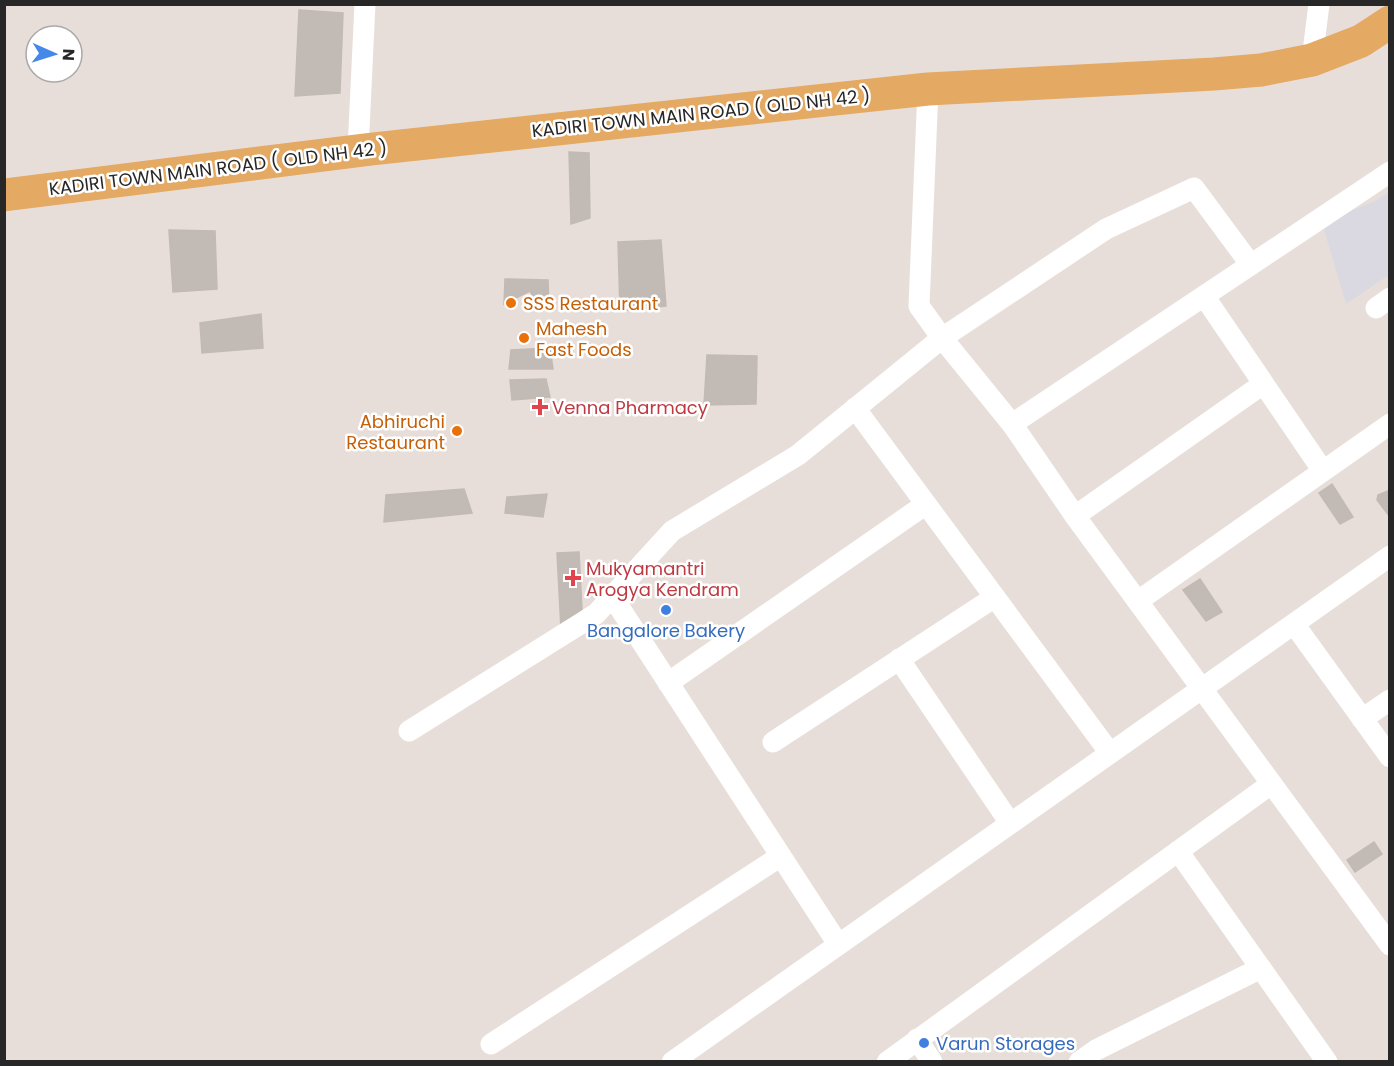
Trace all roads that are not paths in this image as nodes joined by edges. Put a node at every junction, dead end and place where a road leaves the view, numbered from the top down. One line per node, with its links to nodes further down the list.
1 (365, 4): 6 (street)
2 (1319, 4): 4 (street)
3 (1389, 22): 4 (main road, KADIRI TOWN MAIN ROAD ( OLD NH 42 ))
4 (1312, 60): 5 (main road, KADIRI TOWN MAIN ROAD ( OLD NH 42 ))
5 (928, 88): 6 (main road, KADIRI TOWN MAIN ROAD ( OLD NH 42 )); 11 (street)
6 (358, 150): 8 (main road, KADIRI TOWN MAIN ROAD ( OLD NH 42 ))
7 (1389, 172): 9 (street)
8 (4, 195)
9 (1251, 265): 10 (street); 11 (street)
10 (1204, 296): 12 (street); 14 (street)
11 (942, 338): 13 (street); 14 (street)
12 (1263, 384): 16 (street); 18 (street)
13 (855, 408): 17 (street); 20 (street)
14 (1011, 424): 18 (street)
15 (1389, 424): 16 (street)
16 (1323, 471): 22 (street)
17 (926, 504): 21 (street); 25 (street)
18 (1075, 516): 22 (street)
19 (1389, 556): 23 (street)
20 (612, 596): 25 (street); 29 (street)
21 (995, 597): 24 (street); 31 (street)
22 (1138, 602): 26 (street)
23 (1294, 624): 26 (street); 28 (street)
24 (899, 659): 30 (street); 34 (street)
25 (668, 682): 36 (street)
26 (1201, 689): 31 (street); 33 (street)
27 (1389, 700): 28 (street)
28 (1362, 719): 32 (street)
29 (409, 731)
30 (774, 742)
31 (1110, 753): 34 (street)
32 (1389, 757)
33 (1271, 784): 35 (street); 38 (street)
34 (1010, 823): 37 (street)
35 (1178, 851): 39 (street); 40 (street)
36 (781, 856): 37 (street); 41 (street)
37 (838, 944): 42 (street)
38 (1389, 945)
39 (1261, 968): 45 (street); 46 (street)
40 (917, 1040): 43 (street); 44 (street)
41 (491, 1044)
42 (672, 1062)
43 (887, 1062)
44 (932, 1062)
45 (1079, 1062)
46 (1327, 1062)

